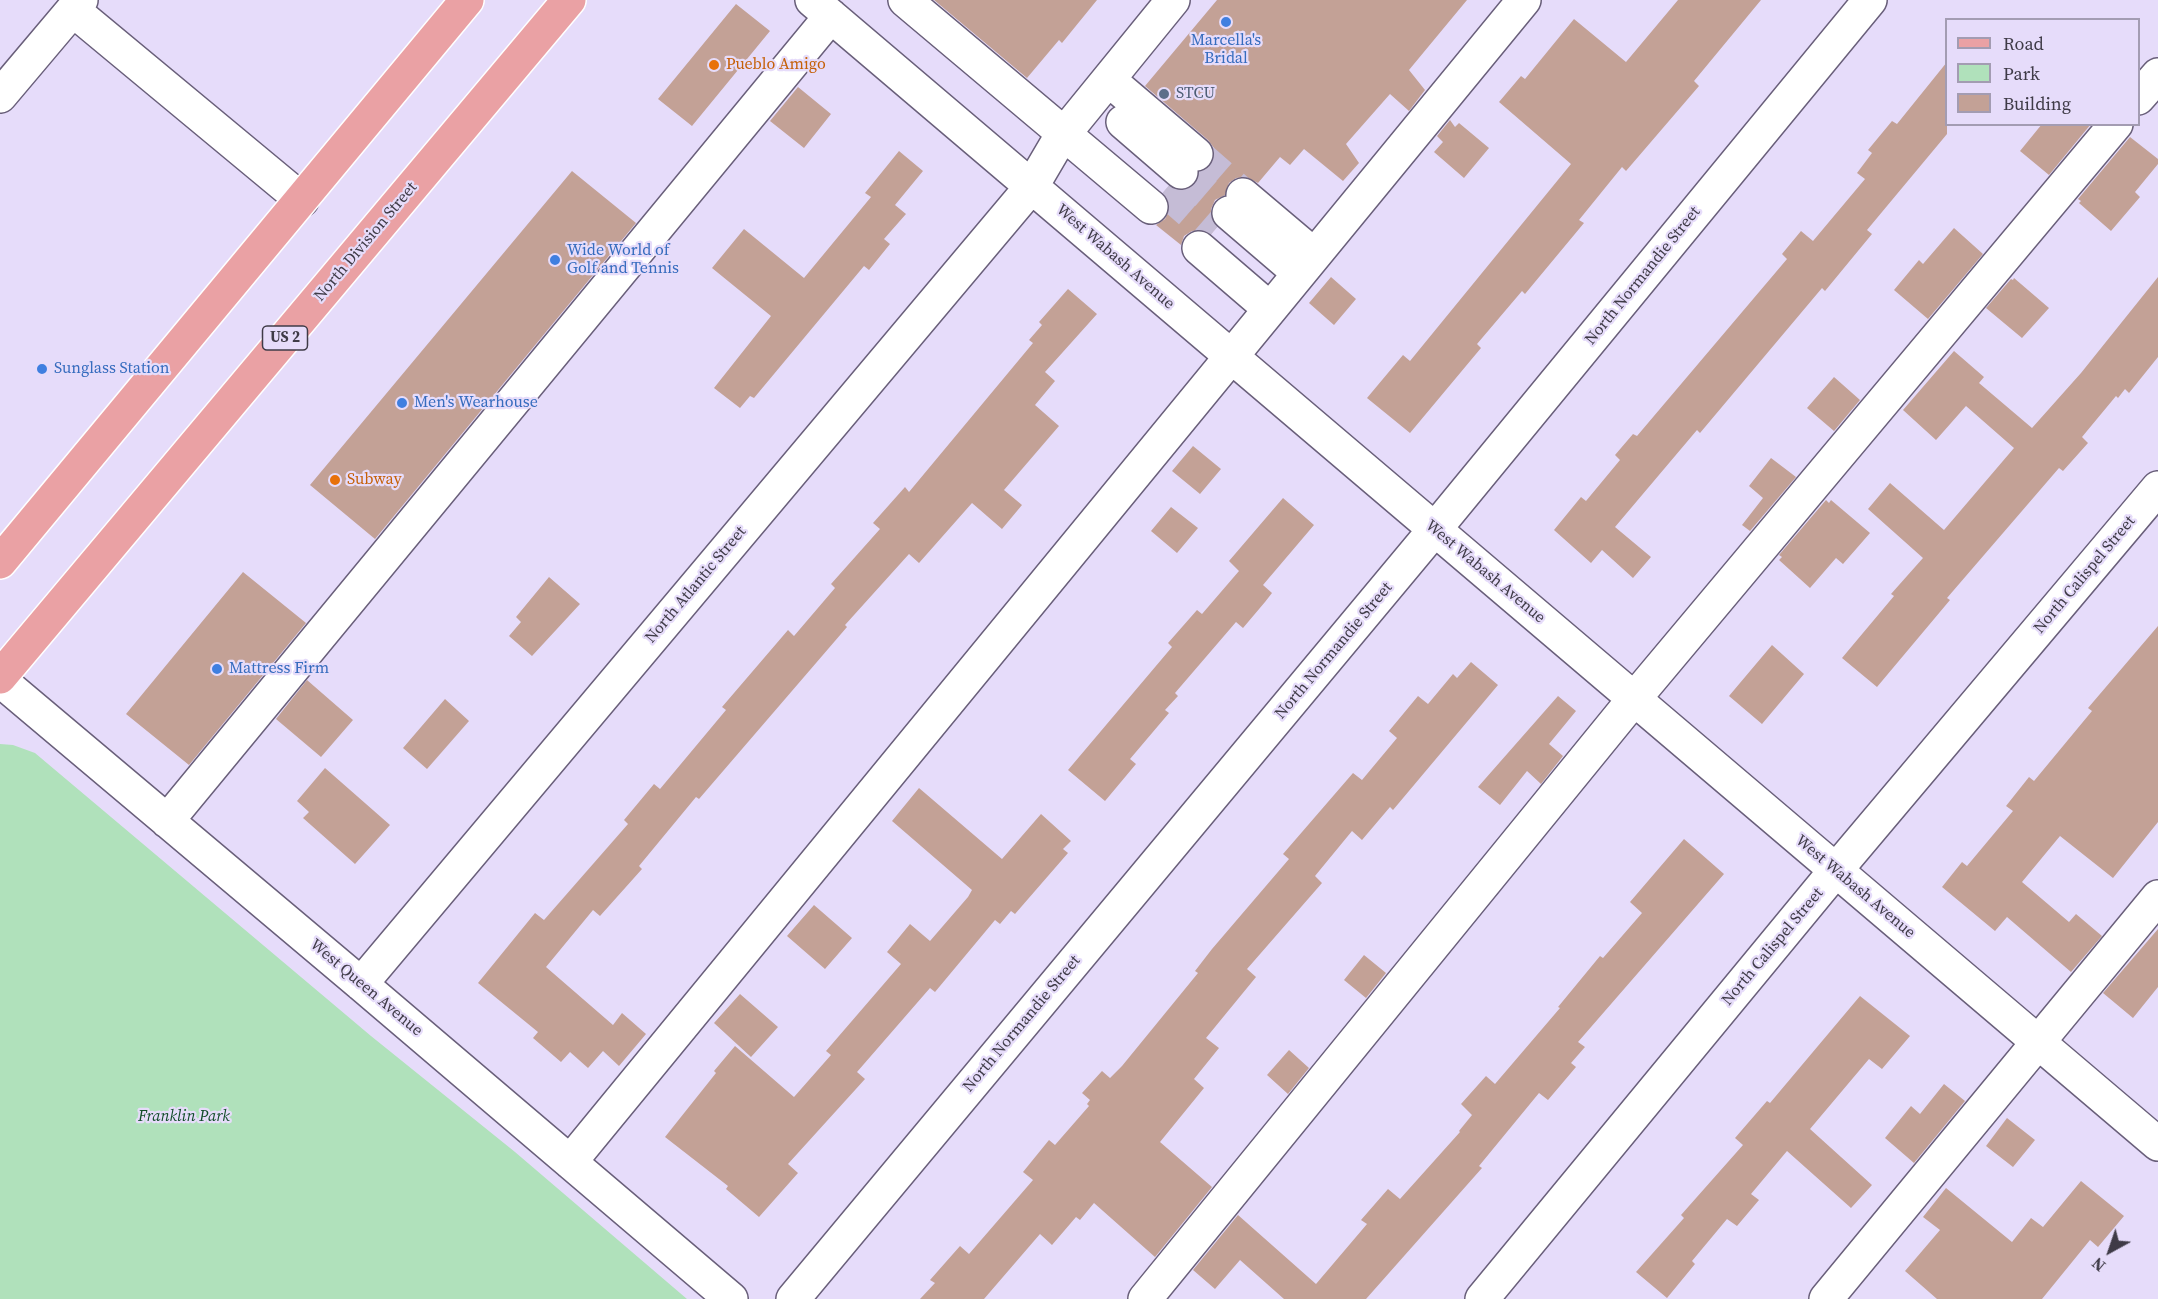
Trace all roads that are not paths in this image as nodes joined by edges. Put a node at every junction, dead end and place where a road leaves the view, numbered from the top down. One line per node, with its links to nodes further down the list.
1 (467, 0): 15 (main road)
2 (569, 0): 21 (main road, North Division Street / US 2)
3 (905, 0): 12 (street)
4 (1173, 0): 12 (street, North Atlantic Street)
5 (1524, 0): 16 (street)
6 (1870, 0): 19 (street, North Normandie Street)
7 (77, 5): 10 (street); 15 (street)
8 (822, 8): 14 (street, West Wabash Avenue); 23 (street)
9 (2158, 75): 11 (street)
10 (0, 96)
11 (2140, 97)
12 (1087, 107): 12 (street); 14 (street, North Atlantic Street)
13 (2114, 126): 22 (street)
14 (1032, 186): 17 (street, West Wabash Avenue); 26 (street, North Atlantic Street)
15 (302, 200): 20 (main road)
16 (1292, 282): 16 (street); 17 (street)
17 (1231, 356): 19 (street, West Wabash Avenue); 29 (street)
18 (2158, 488): 24 (street, North Calispel Street)
19 (1435, 529): 22 (street, West Wabash Avenue); 31 (street, North Normandie Street)
20 (0, 562)
21 (0, 678): 23 (street, West Queen Avenue)
22 (1634, 699): 24 (street, West Wabash Avenue); 32 (street)
23 (167, 821): 26 (street, West Queen Avenue)
24 (1836, 870): 27 (street, West Wabash Avenue); 33 (street, North Calispel Street)
25 (2158, 897): 27 (street)
26 (361, 984): 29 (street, West Queen Avenue)
27 (2038, 1042): 28 (street, West Wabash Avenue); 34 (street)
28 (2158, 1144)
29 (570, 1162): 30 (street, West Queen Avenue)
30 (731, 1299)
31 (793, 1299)
32 (1145, 1299)
33 (1482, 1299)
34 (1826, 1299)

